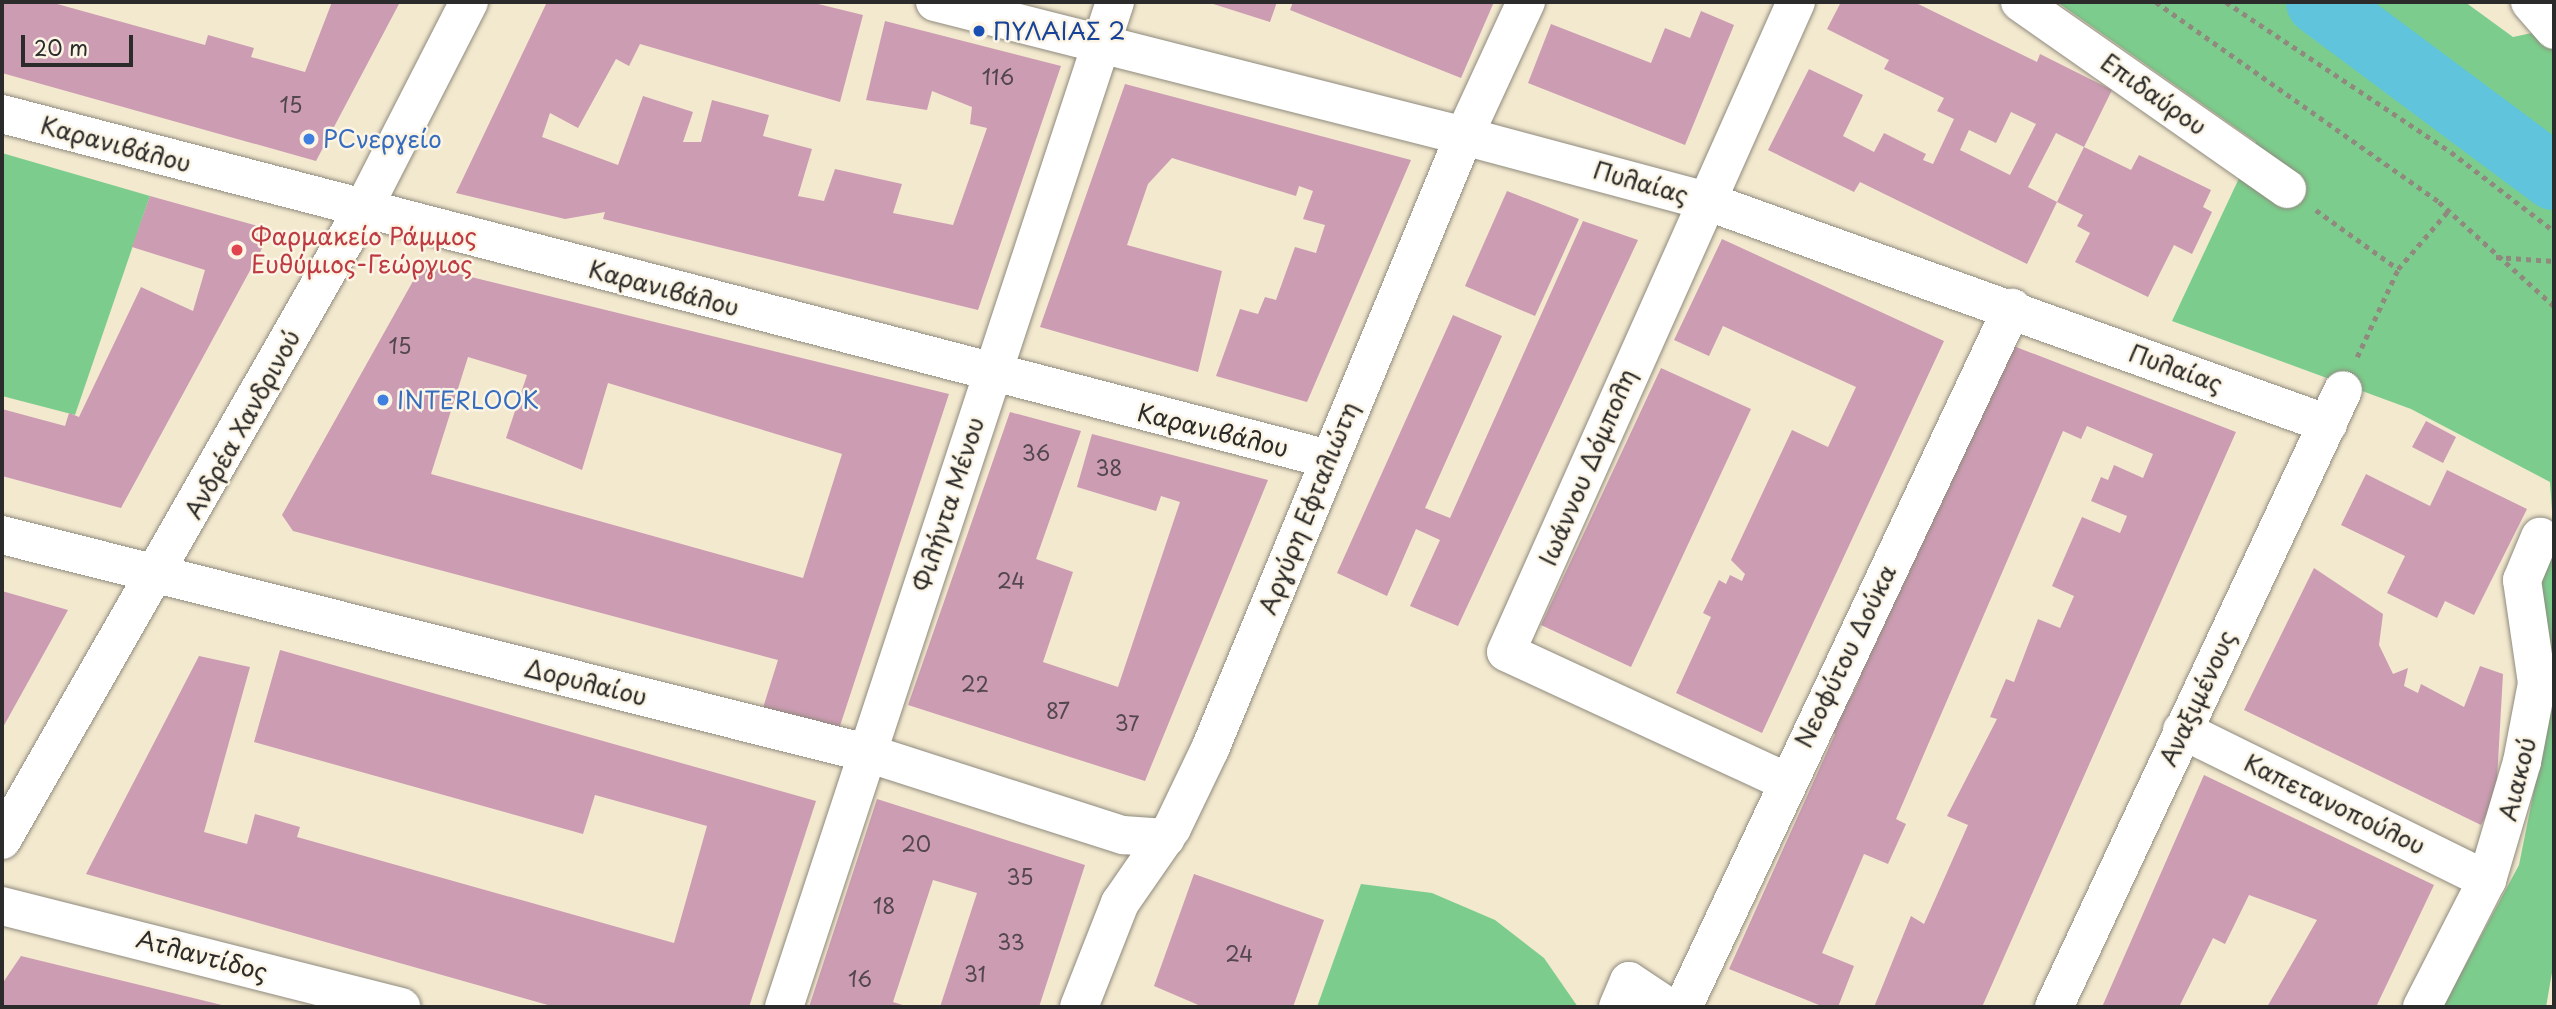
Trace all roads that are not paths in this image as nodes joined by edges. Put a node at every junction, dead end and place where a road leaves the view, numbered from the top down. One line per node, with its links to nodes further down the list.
1 (469, 2): 14 (street, Ανδρέα Χανδρινού)
2 (935, 2): 9 (street, Πυλαίας)
3 (1115, 2): 9 (street, Φιλήντα Μένου)
4 (1526, 2): 11 (street, Αργύρη Εφταλιώτη)
5 (1796, 2): 13 (street, Ιωάννου Δόμπολη)
6 (2020, 2): 12 (street, Επιδαύρου)
7 (2530, 2): 8 (street)
8 (2554, 30)
9 (1099, 47): 11 (street, Πυλαίας); 16 (street, Φιλήντα Μένου)
10 (2, 114): 14 (street, Καρανιβάλου)
11 (1464, 136): 13 (street, Πυλαίας); 18 (street, Αργύρη Εφταλιώτη)
12 (2287, 189)
13 (1703, 200): 15 (street, Πυλαίας); 24 (street, Ιωάννου Δόμπολη)
14 (363, 209): 16 (street, Καρανιβάλου); 21 (street, Ανδρέα Χανδρινού)
15 (2012, 308): 17 (street, Πυλαίας); 24 (street, Νεοφύτου Δούκα)
16 (990, 374): 18 (street, Καρανιβάλου); 23 (street, Φιλήντα Μένου)
17 (2335, 407): 22 (street, Αναξιμένους)
18 (1328, 458): 25 (street, Αργύρη Εφταλιώτη)
19 (2, 535): 21 (street, Δορυλαίου)
20 (2540, 537): 27 (street, Αιακού)
21 (158, 575): 23 (street, Δορυλαίου); 26 (street, Ανδρέα Χανδρινού)
22 (2182, 730): 27 (street, Καπετανοπούλου); 35 (street, Αναξιμένους)
23 (867, 753): 25 (street, Δορυλαίου); 30 (street, Φιλήντα Μένου)
24 (1785, 781): 34 (street, Νεοφύτου Δούκα)
25 (1166, 838): 31 (street, Αργύρη Εφταλιώτη)
26 (2, 839)
27 (2487, 880): 36 (street, Αιακού)
28 (2, 906): 29 (street, Ατλαντίδος)
29 (401, 1007)
30 (785, 1007)
31 (1079, 1007)
32 (1618, 1007): 33 (street)
33 (1668, 1007)
34 (1683, 1007)
35 (2054, 1007)
36 (2422, 1007)

